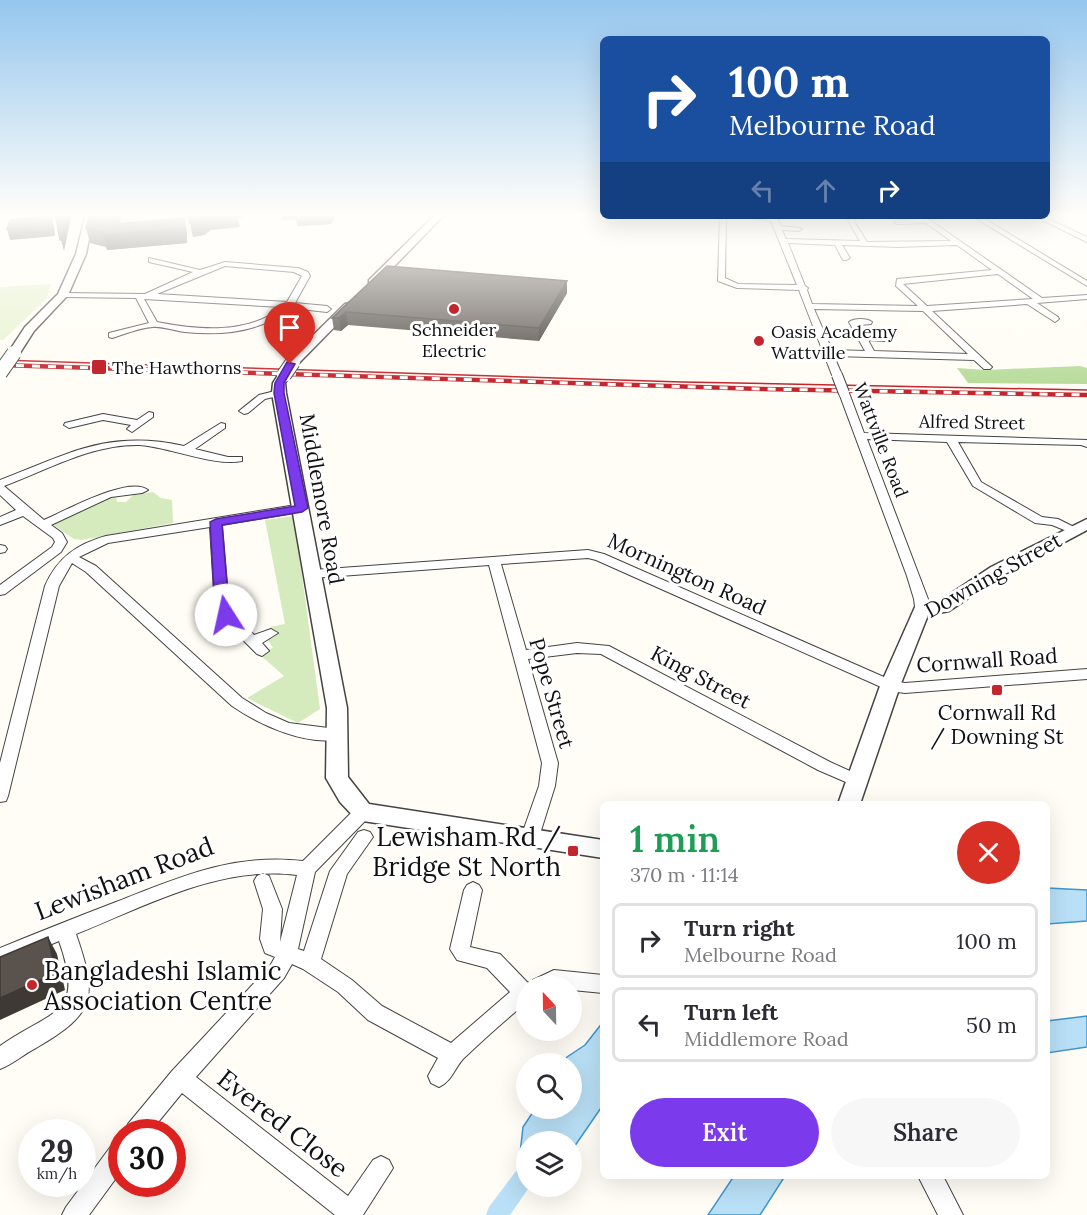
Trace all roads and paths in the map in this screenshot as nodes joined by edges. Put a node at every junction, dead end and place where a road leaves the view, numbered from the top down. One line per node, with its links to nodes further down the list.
1 (74, 270): 14 (street)
2 (192, 270): 10 (street)
3 (207, 270): 10 (street)
4 (281, 270): 19 (street)
5 (385, 270): 34 (street, Middlemore Road)
6 (721, 270): 13 (street)
7 (796, 270): 13 (street, Wattville Road)
8 (995, 270): 11 (street)
9 (1063, 270): 12 (street)
10 (201, 272): 15 (street)
11 (998, 272): 17 (street); 22 (street)
12 (1087, 284)
13 (804, 288): 20 (street, Wattville Road)
14 (63, 295): 15 (street); 33 (street, bridge)
15 (145, 295): 19 (street); 25 (street)
16 (1087, 297): 17 (street)
17 (1040, 300): 18 (street)
18 (1028, 302): 22 (street); 23 (street)
19 (289, 305): 21 (street); 25 (street)
20 (810, 306): 22 (street); 29 (street, Wattville Road)
21 (327, 309)
22 (925, 309): 31 (street)
23 (1055, 319)
24 (868, 322): 27 (street)
25 (154, 324): 26 (street)
26 (112, 335)
27 (862, 338): 28 (street); 30 (street)
28 (885, 338)
29 (829, 353): 30 (street); 40 (street, Wattville Road, bridge)
30 (871, 354): 31 (street)
31 (978, 357): 32 (street)
32 (987, 367)
33 (0, 373)
34 (279, 393): 35 (street); 48 (street, Middlemore Road)
35 (244, 411)
36 (149, 415): 37 (street)
37 (137, 423): 38 (street); 42 (street)
38 (67, 426)
39 (221, 426): 44 (street)
40 (860, 436): 41 (street, Alfred Street); 58 (street, Wattville Road)
41 (950, 438): 43 (street, Alfred Street); 53 (street)
42 (122, 443): 44 (street); 46 (street)
43 (1085, 443)
44 (184, 451): 45 (street)
45 (238, 459)
46 (0, 486): 49 (street)
47 (142, 490): 52 (street)
48 (302, 508): 51 (street); 56 (street, Middlemore Road)
49 (24, 511): 50 (street); 52 (street)
50 (0, 521)
51 (216, 522): 54 (street); 59 (street)
52 (42, 525): 57 (street)
53 (1081, 527): 58 (street, Downing Street)
54 (70, 557): 63 (street); 65 (street)
55 (494, 561): 56 (street, Mornington Road); 60 (street, Pope Street); 62 (street, Mornington Road)
56 (313, 574): 63 (street, Middlemore Road)
57 (0, 591)
58 (921, 611): 62 (street, Downing Street)
59 (271, 633)
60 (519, 656): 64 (street, King Street); 69 (street, Pope Street)
61 (1087, 674): 62 (street, Cornwall Road)
62 (890, 686): 64 (street, Downing Street)
63 (338, 734): 67 (street, Middlemore Road)
64 (855, 780): 66 (street, Downing Street)
65 (0, 796)
66 (850, 801)
67 (363, 812): 69 (street); 71 (street)
68 (364, 837): 77 (street)
69 (530, 837): 70 (street)
70 (600, 849)
71 (307, 870): 74 (street, Lewisham Road); 75 (street)
72 (263, 881): 75 (street)
73 (473, 890): 78 (street)
74 (65, 930): 76 (street, Lewisham Road); 83 (street)
75 (287, 954): 77 (street); 85 (street)
76 (0, 957)
77 (310, 963): 82 (street)
78 (516, 979)
79 (582, 982): 80 (street)
80 (600, 984)
81 (516, 1000): 82 (street)
82 (453, 1054): 84 (street)
83 (0, 1059)
84 (439, 1076)
85 (180, 1078): 86 (street); 90 (street, Evered Close)
86 (147, 1119)
87 (381, 1168): 90 (street, Evered Close)
88 (108, 1169): 91 (street)
89 (932, 1179): 92 (street)
90 (350, 1214)
91 (75, 1215)
92 (951, 1215)

